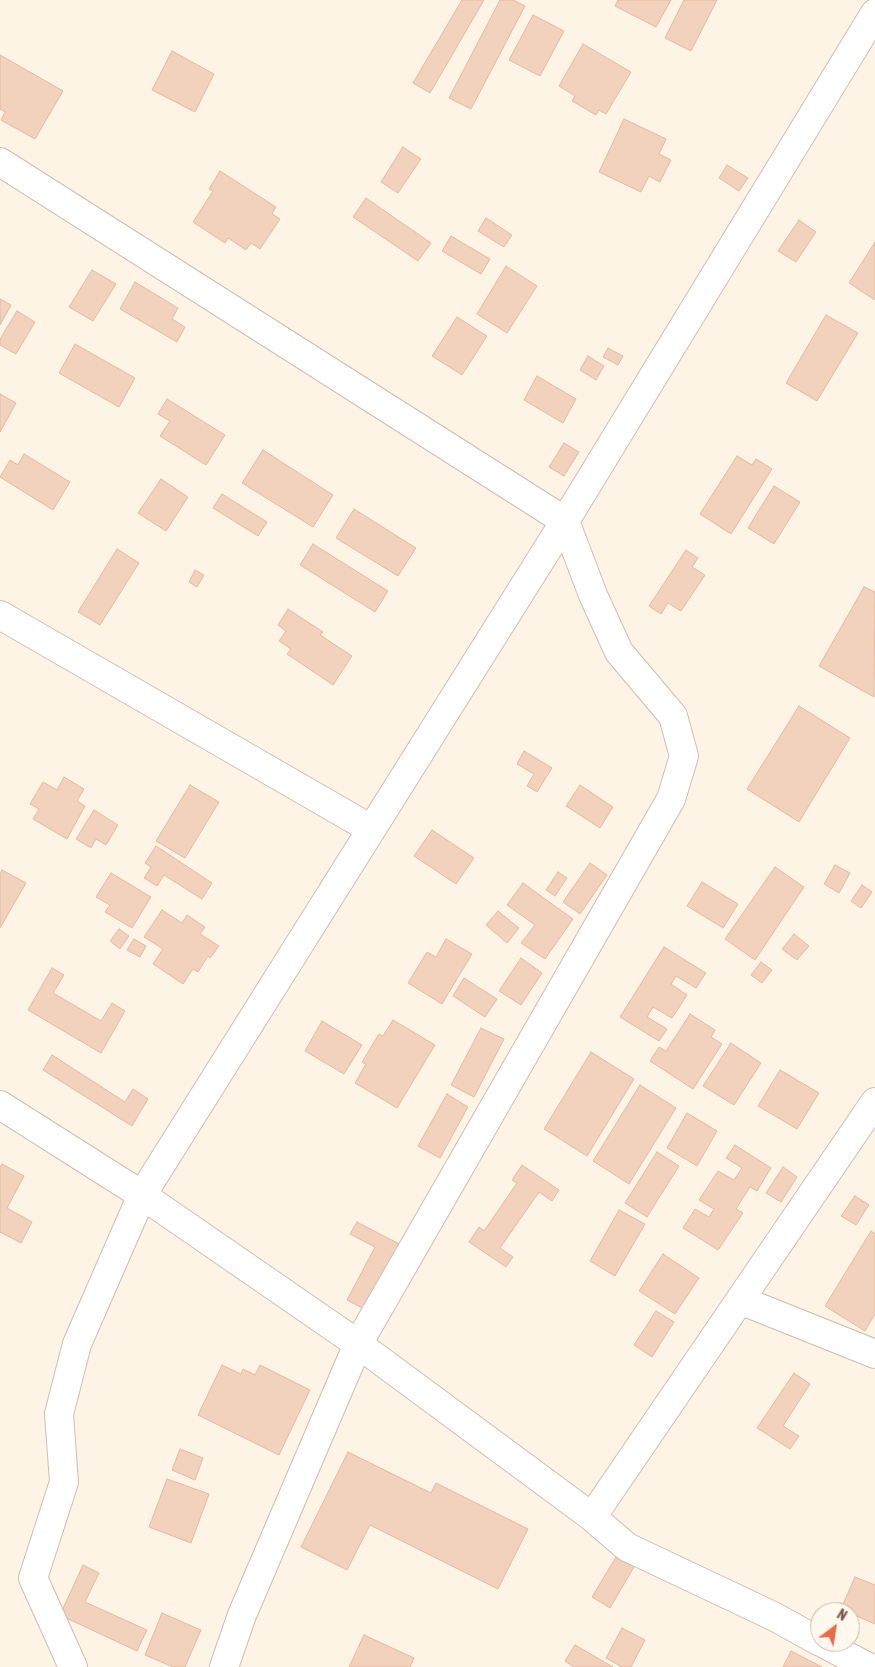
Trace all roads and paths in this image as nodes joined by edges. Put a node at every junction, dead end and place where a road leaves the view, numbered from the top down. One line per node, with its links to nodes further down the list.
1 (875, 13): 3 (street)
2 (0, 162): 3 (street)
3 (565, 521): 5 (street); 10 (street)
4 (0, 615): 5 (street)
5 (371, 829): 8 (street)
6 (875, 1102): 9 (street)
7 (0, 1105): 8 (street)
8 (142, 1195): 10 (street); 15 (street)
9 (740, 1300): 11 (street); 12 (street)
10 (358, 1344): 12 (street); 16 (street)
11 (875, 1354)
12 (592, 1517): 13 (street)
13 (810, 1636)
14 (839, 1652): 17 (street)
15 (73, 1667)
16 (224, 1667)
17 (868, 1667)

